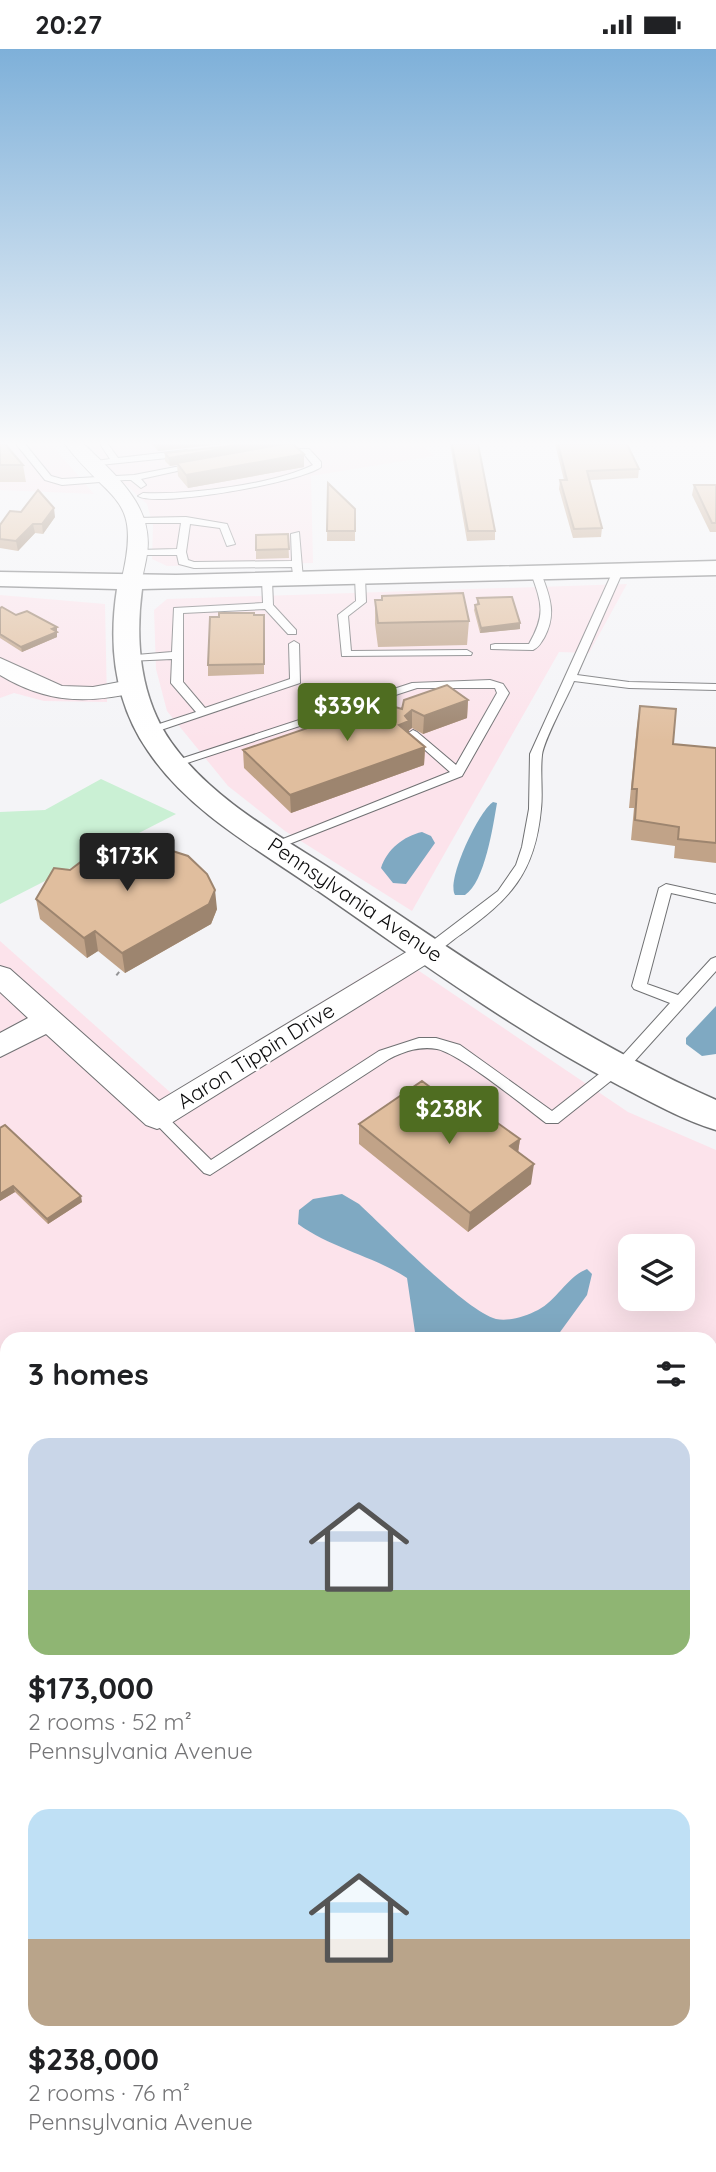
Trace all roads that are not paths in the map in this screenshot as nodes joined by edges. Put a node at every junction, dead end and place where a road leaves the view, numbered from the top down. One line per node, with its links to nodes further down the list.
1 (136, 543): 6 (street)
2 (182, 543): 5 (lane)
3 (229, 543): 10 (lane)
4 (296, 543): 8 (lane)
5 (181, 552): 6 (lane); 10 (lane)
6 (134, 568): 10 (street); 13 (street); 20 (street, Pennsylvania Avenue)
7 (716, 568): 9 (street)
8 (298, 571): 10 (lane); 12 (street); 14 (street)
9 (618, 571): 11 (street); 21 (lane)
10 (233, 573): 14 (street)
11 (536, 573): 12 (street); 16 (lane)
12 (360, 577): 17 (lane)
13 (0, 579)
14 (267, 580): 15 (lane)
15 (268, 606): 18 (lane); 24 (lane)
16 (495, 647)
17 (467, 653)
18 (177, 655): 20 (lane); 24 (lane)
19 (0, 665): 20 (street)
20 (129, 672): 26 (street, Pennsylvania Avenue)
21 (570, 677): 22 (lane); 32 (lane)
22 (716, 687)
23 (369, 700): 25 (lane); 28 (lane); 29 (lane)
24 (203, 713): 26 (lane)
25 (398, 722)
26 (152, 730): 28 (street, Pennsylvania Avenue)
27 (413, 734): 29 (lane)
28 (174, 764): 30 (street, Pennsylvania Avenue)
29 (458, 773): 30 (lane)
30 (274, 845): 32 (street, Pennsylvania Avenue)
31 (716, 899): 35 (lane)
32 (428, 951): 38 (street, Pennsylvania Avenue); 40 (street, Aaron Tippin Drive)
33 (716, 962): 35 (lane)
34 (0, 976): 36 (street, Aaron Tippin Drive)
35 (681, 1002): 38 (lane)
36 (50, 1019): 37 (street); 40 (street, Aaron Tippin Drive)
37 (0, 1046)
38 (616, 1068): 39 (street, Pennsylvania Avenue); 40 (lane)
39 (716, 1116)
40 (157, 1117)

